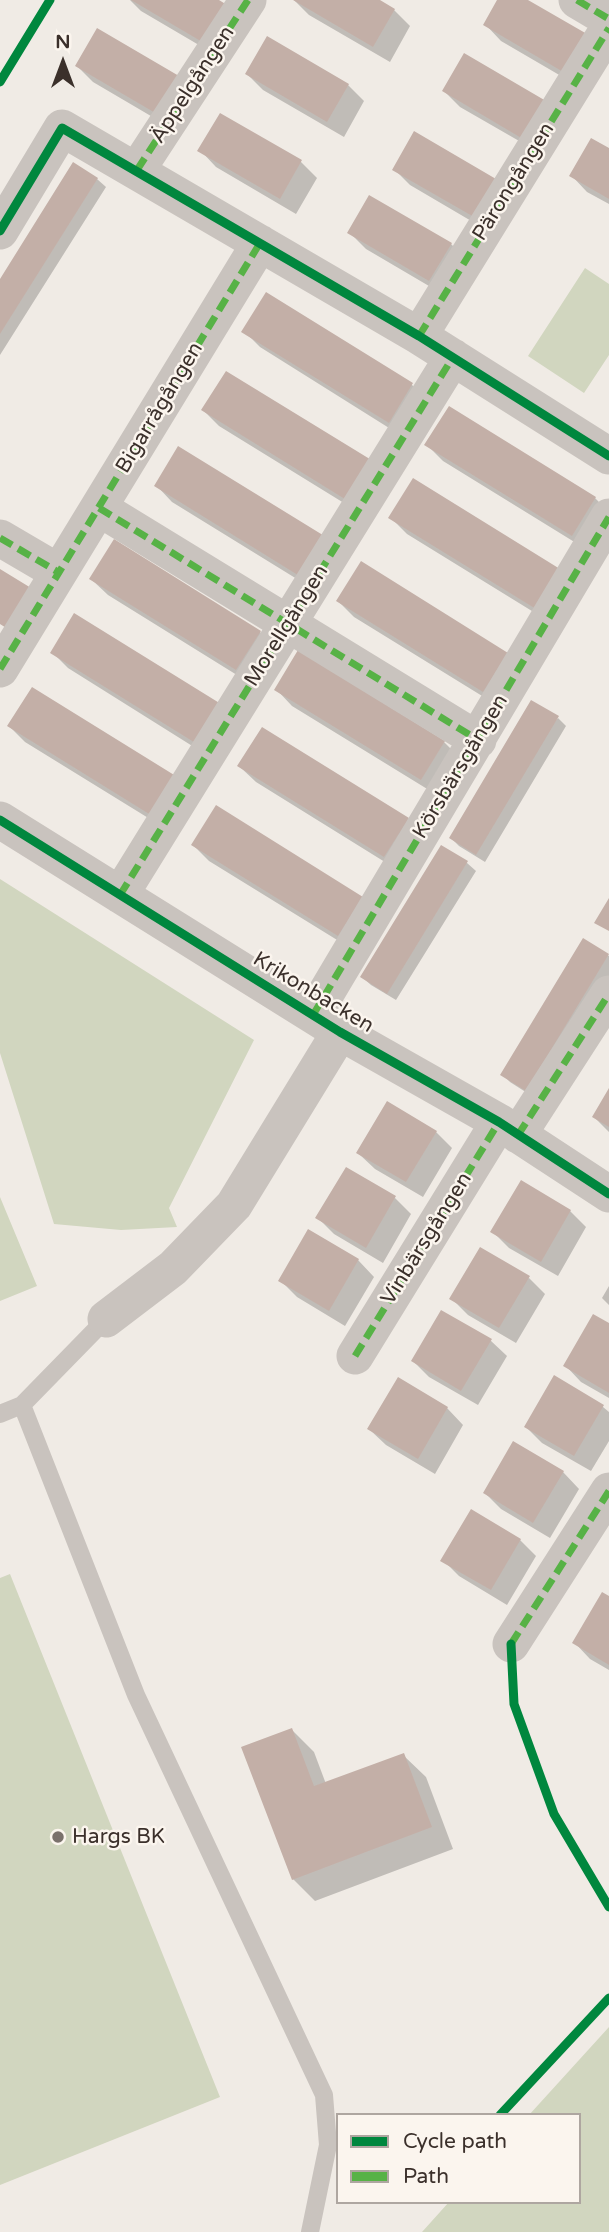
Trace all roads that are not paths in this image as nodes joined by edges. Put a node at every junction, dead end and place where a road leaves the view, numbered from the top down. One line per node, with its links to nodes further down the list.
1 (248, 0): 5 (street, Äppelgången)
2 (577, 0): 3 (street)
3 (609, 19)
4 (609, 28): 8 (street, Pärongången)
5 (137, 170): 6 (street); 7 (street)
6 (0, 231)
7 (260, 243): 8 (street); 11 (street, Bigarrågången)
8 (419, 336): 9 (street)
9 (453, 357): 10 (street); 15 (street, Morellgången)
10 (609, 456)
11 (99, 508): 14 (street, Bigarrågången); 15 (street)
12 (609, 517): 17 (street, Körsbärsgången)
13 (0, 538): 14 (street)
14 (58, 572): 16 (street, Bigarrågången)
15 (288, 624): 17 (street); 19 (street, Morellgången)
16 (0, 669)
17 (478, 740): 21 (street, Körsbärsgången)
18 (0, 820): 19 (street, Krikonbacken)
19 (120, 895): 21 (street, Krikonbacken)
20 (609, 994): 22 (street, Vinbärsgången)
21 (327, 1024): 22 (street, Krikonbacken); 24 (street, Krikonbacken)
22 (508, 1129): 23 (street, Krikonbacken); 25 (street, Vinbärsgången)
23 (609, 1194)
24 (106, 1319): 26 (lane)
25 (355, 1356)
26 (22, 1405): 27 (lane); 30 (lane)
27 (0, 1414)
28 (609, 1491): 29 (street)
29 (511, 1644)
30 (310, 2232)

